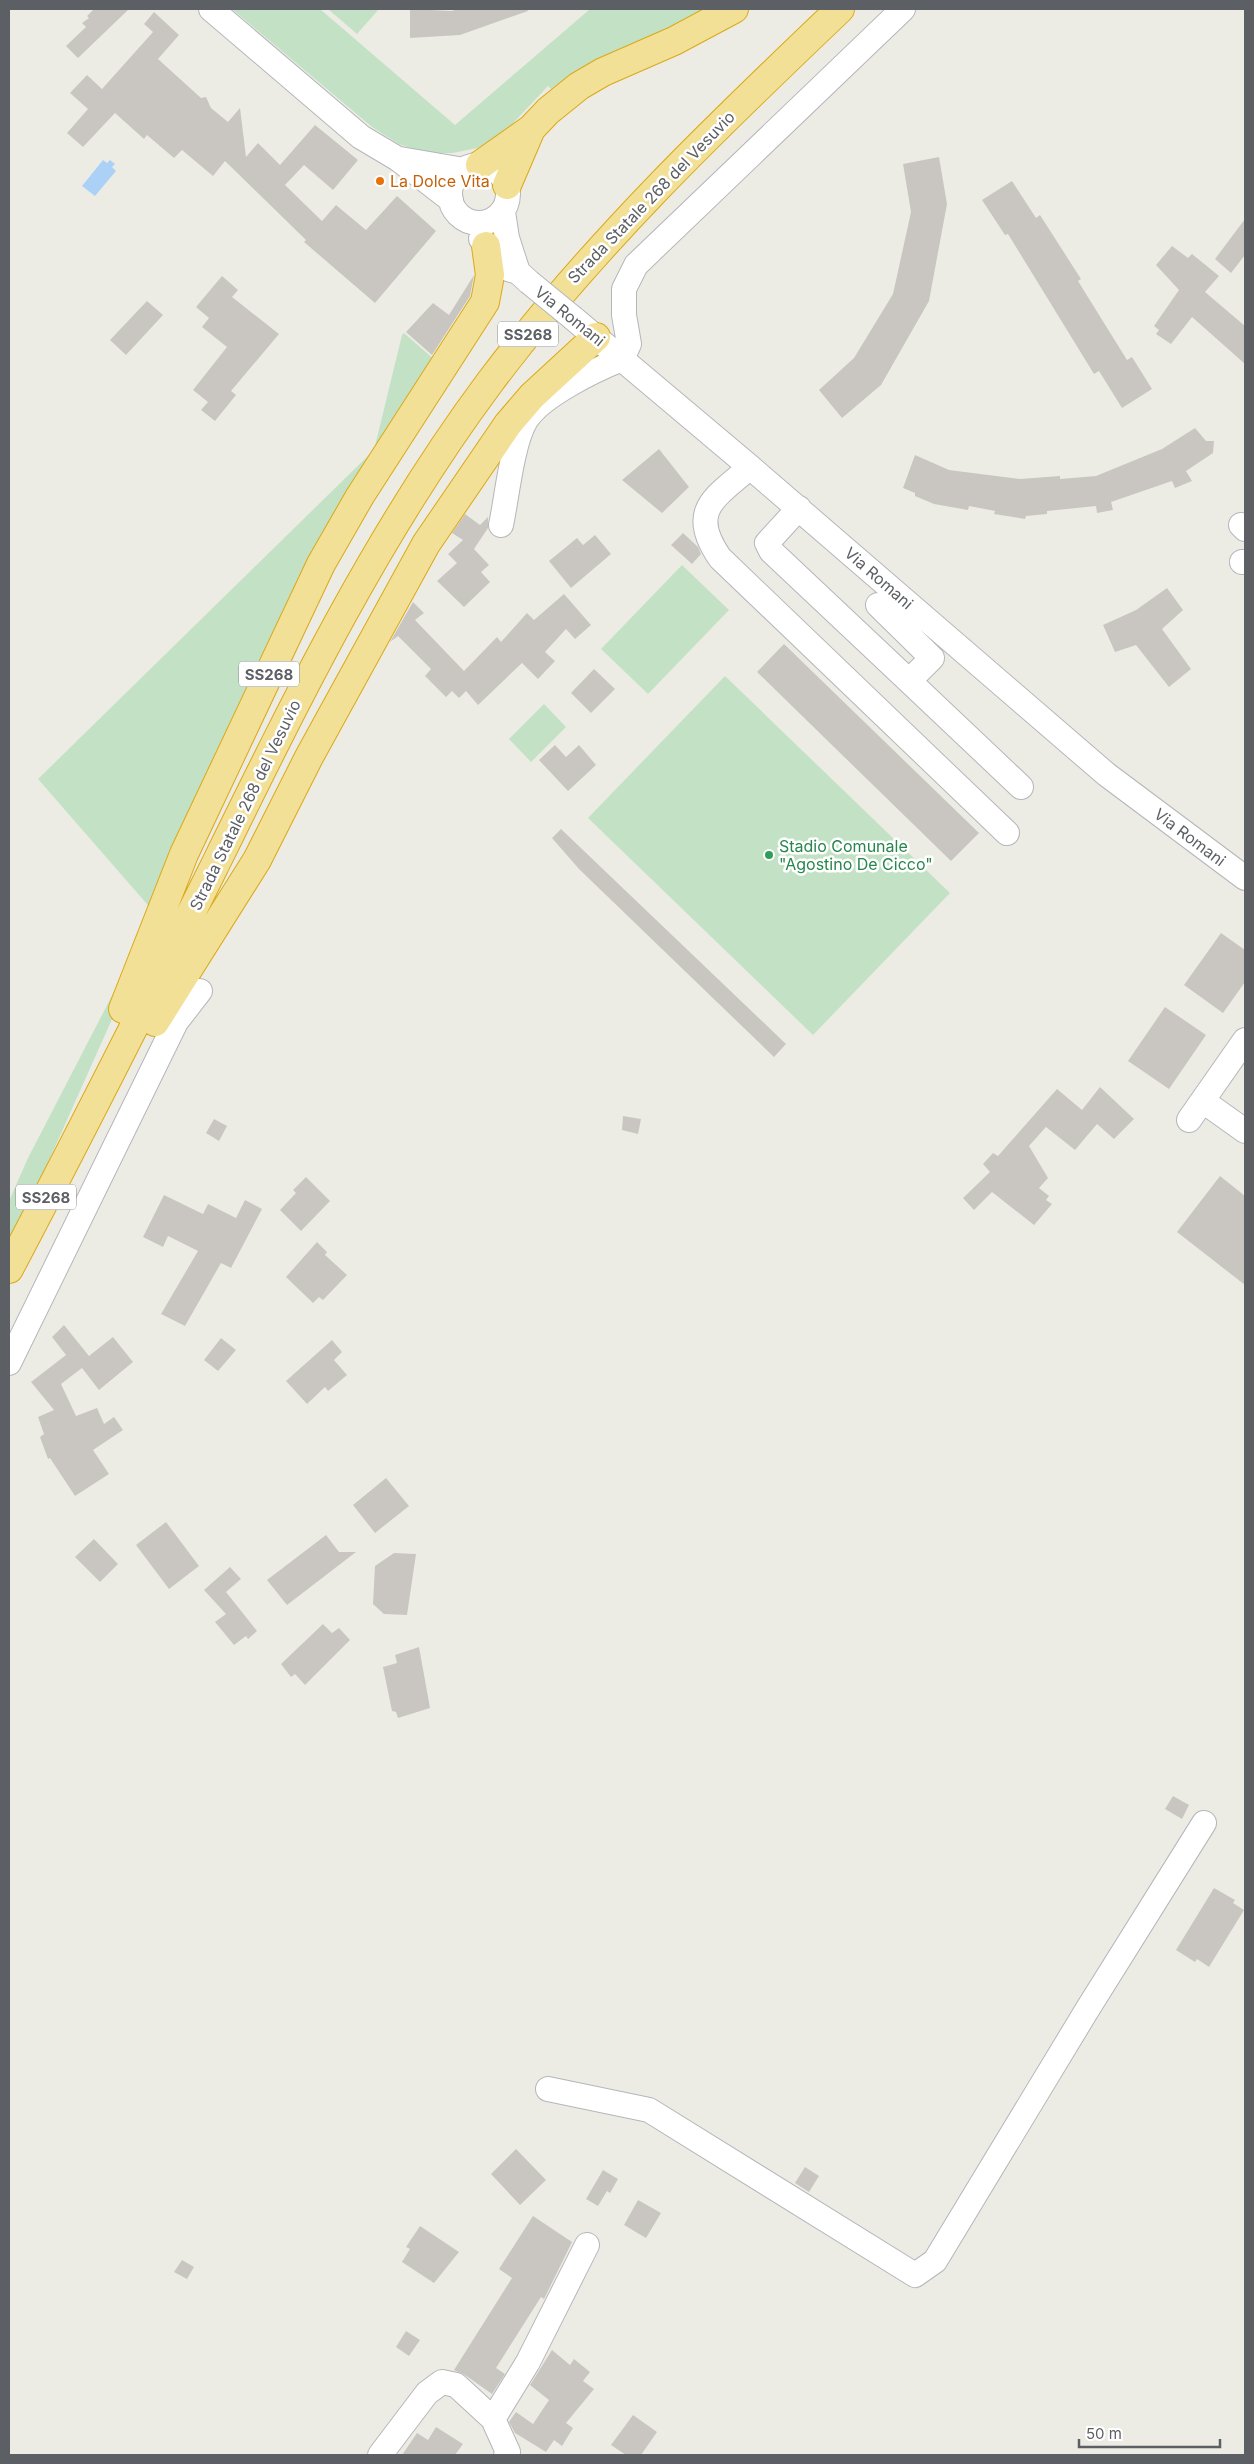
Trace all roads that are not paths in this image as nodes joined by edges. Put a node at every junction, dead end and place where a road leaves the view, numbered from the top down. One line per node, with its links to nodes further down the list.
1 (211, 9): 6 (street)
2 (734, 9): 5 (highway)
3 (840, 9): 27 (highway, Strada Statale 268 del Vesuvio / SS268)
4 (903, 9): 15 (street)
5 (532, 130): 7 (highway); 8 (highway)
6 (398, 159): 7 (street); 9 (street)
7 (472, 168): 8 (street); 9 (street)
8 (507, 185): 10 (street)
9 (451, 200): 11 (street)
10 (503, 212): 11 (street); 13 (street)
11 (469, 222): 12 (street, Via Romani)
12 (486, 246): 13 (street, Via Romani); 27 (highway, SS268)
13 (524, 277): 14 (street, Via Romani, bridge)
14 (596, 336): 15 (street, Via Romani); 27 (highway, SS268)
15 (622, 359): 16 (street, Via Romani); 18 (street)
16 (750, 467): 17 (street, Via Romani); 22 (street)
17 (798, 508): 20 (street); 23 (street, Via Romani)
18 (501, 525)
19 (878, 605): 20 (street)
20 (909, 681): 21 (street)
21 (1021, 787)
22 (1006, 833)
23 (1245, 878)
24 (200, 991): 31 (street)
25 (1245, 1040): 26 (street)
26 (1203, 1101): 28 (street); 29 (street)
27 (88, 1115): 30 (highway, Strada Statale 268 del Vesuvio / SS268)
28 (1189, 1120)
29 (1245, 1131)
30 (9, 1269)
31 (9, 1363)
32 (1204, 1823): 33 (street)
33 (548, 2089)
34 (587, 2245): 35 (street)
35 (493, 2419): 36 (street); 37 (street)
36 (380, 2455)
37 (506, 2455)

